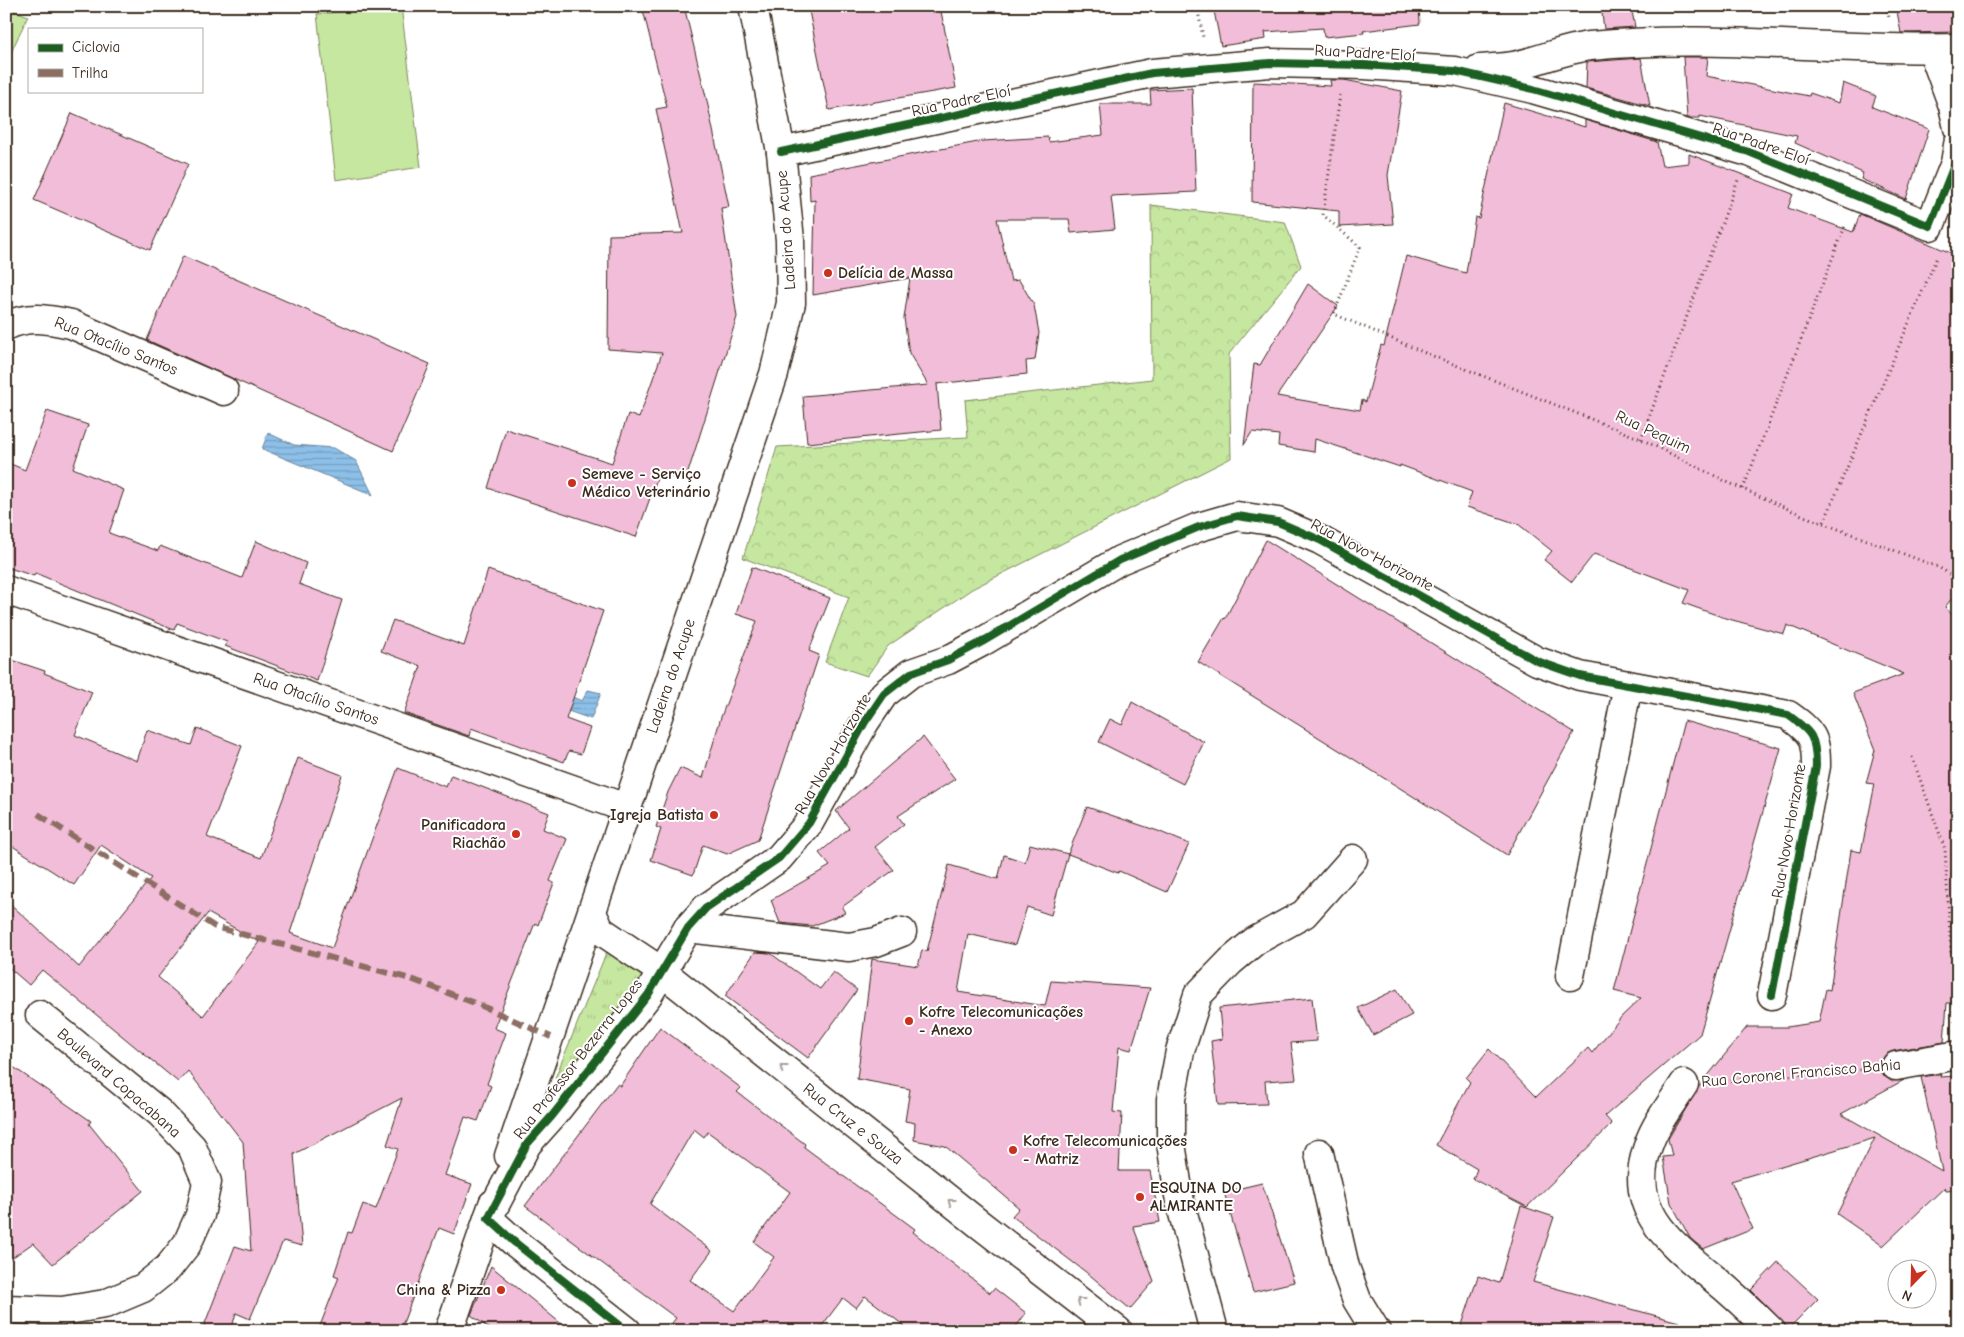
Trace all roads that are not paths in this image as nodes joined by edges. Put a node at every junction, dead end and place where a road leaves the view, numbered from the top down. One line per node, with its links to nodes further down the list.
1 (753, 6): 6 (street, Ladeira do Acupe)
2 (1945, 49): 3 (street, Rua Padre Eloí); 4 (street)
3 (1455, 71): 5 (street, Rua Padre Eloí); 6 (street, Rua Padre Eloí)
4 (1958, 128)
5 (1958, 145)
6 (781, 152): 11 (street, Ladeira do Acupe)
7 (6, 326): 8 (street, Rua Otacílio Santos)
8 (224, 391)
9 (6, 590): 11 (street, Rua Otacílio Santos)
10 (1628, 684): 14 (street, Rua Novo Horizonte); 17 (street); 18 (street, Rua Novo Horizonte)
11 (626, 808): 13 (street, Ladeira do Acupe)
12 (1353, 859): 29 (street)
13 (592, 915): 16 (street, Rua Cruz e Souza); 24 (street, Ladeira do Acupe)
14 (688, 928): 15 (street); 16 (street, Rua Novo Horizonte)
15 (902, 932)
16 (661, 971): 24 (street, Rua Professor Bezerra Lopes); 28 (street, Rua Cruz e Souza, one-way to 16)
17 (1570, 976)
18 (1772, 995)
19 (40, 1015): 25 (street, Boulevard Copacabana)
20 (1952, 1055): 21 (street, Rua Coronel Francisco Bahia)
21 (1896, 1066)
22 (1684, 1084): 31 (street, Rua Coronel Francisco Bahia)
23 (1319, 1153): 30 (street)
24 (488, 1218): 26 (street, Ladeira do Acupe); 27 (street)
25 (6, 1309)
26 (449, 1331)
27 (627, 1331)
28 (1118, 1331)
29 (1214, 1331)
30 (1376, 1331)
31 (1771, 1331)

